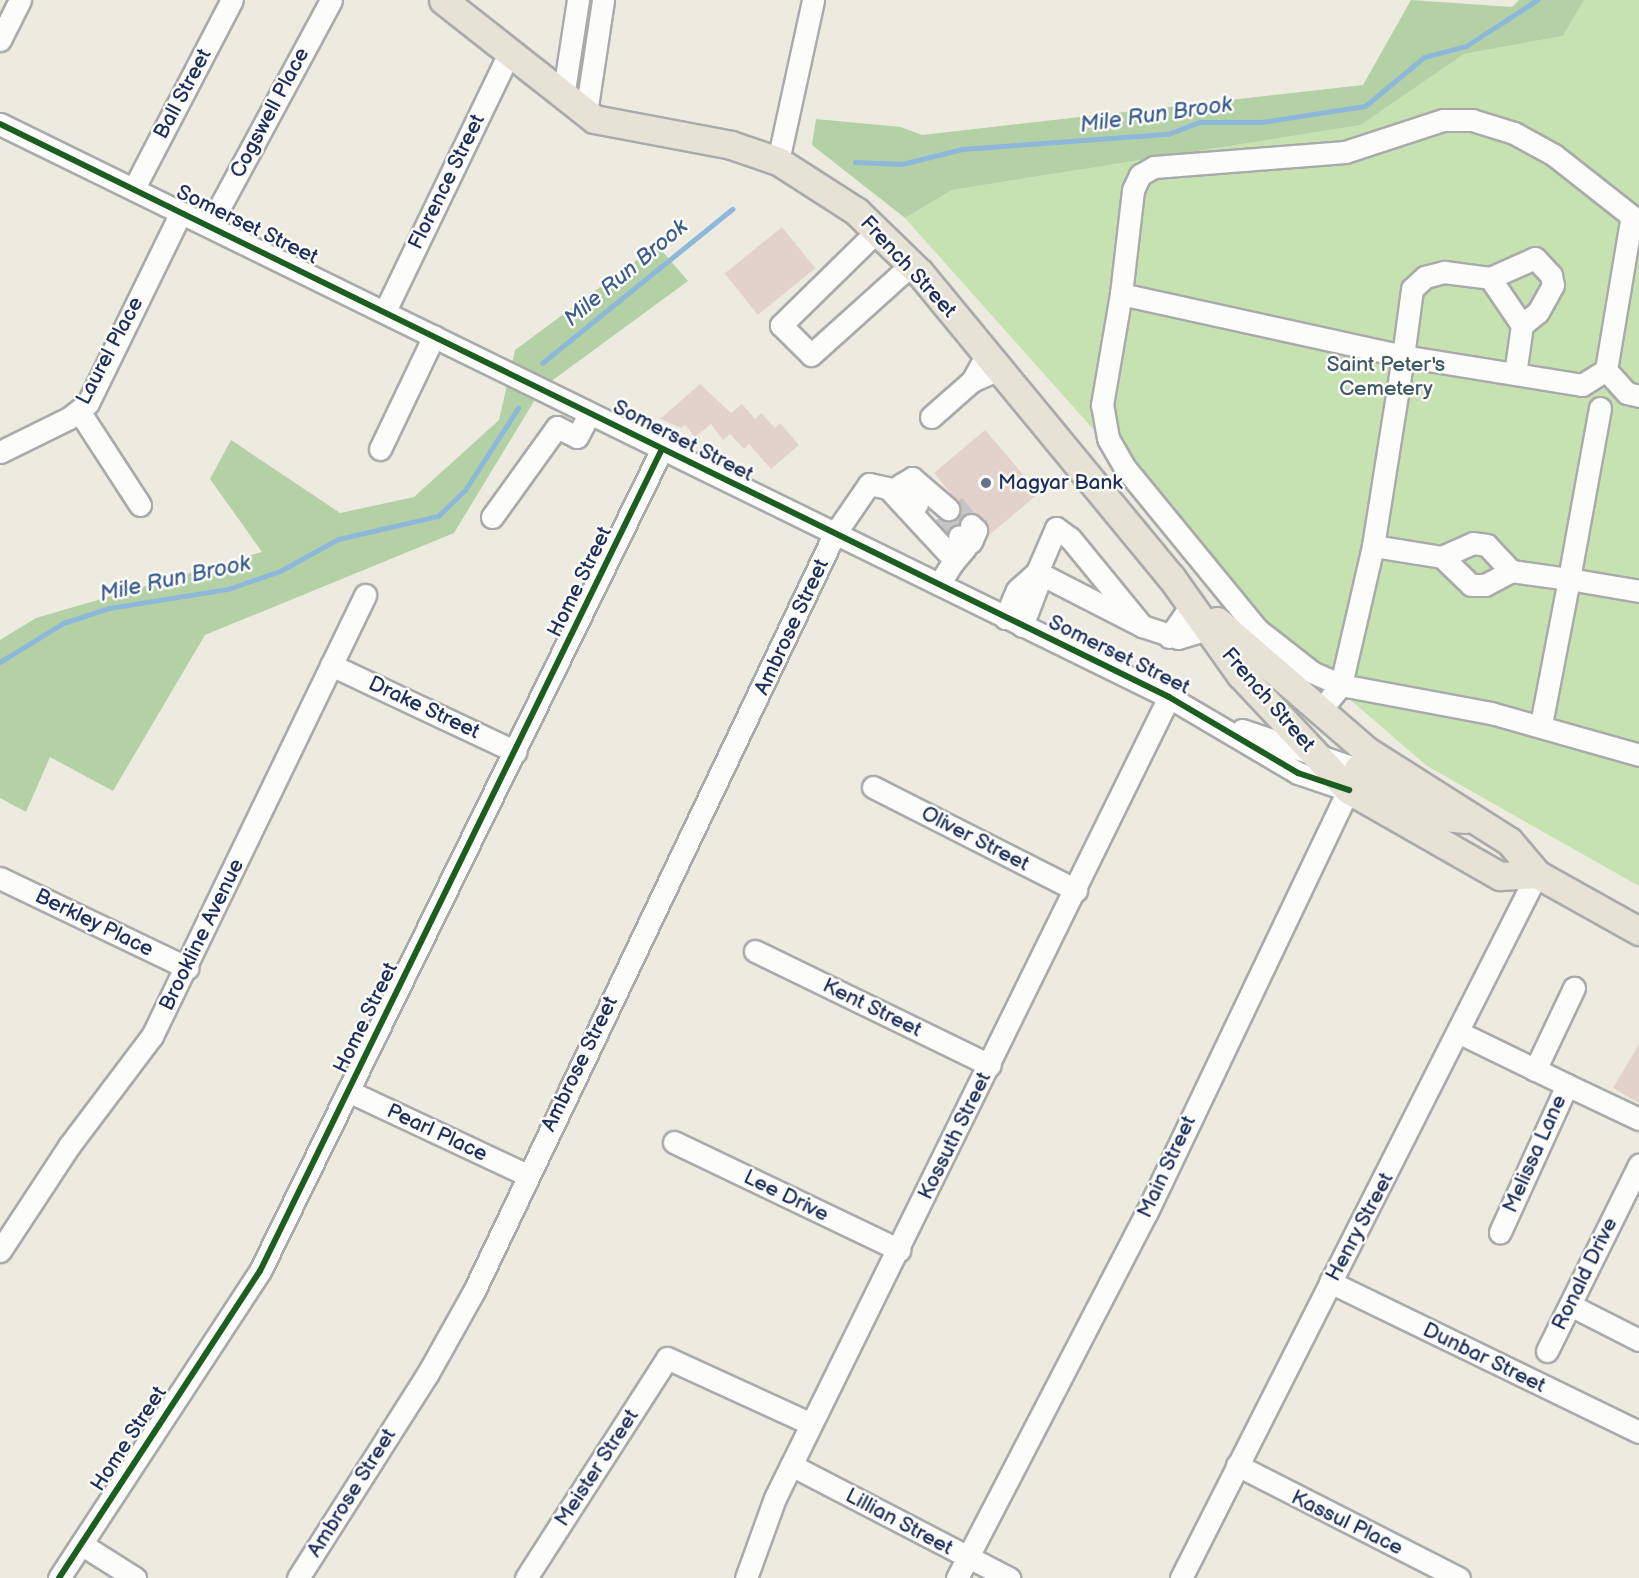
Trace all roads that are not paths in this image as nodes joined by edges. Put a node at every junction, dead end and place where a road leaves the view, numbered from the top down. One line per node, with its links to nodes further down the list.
1 (20, 0): 8 (street)
2 (232, 0): 14 (street, Ball Street)
3 (331, 0): 17 (street, Cogswell Place)
4 (443, 0): 9 (main road, French Street)
5 (578, 0): 10 (street)
6 (603, 0): 11 (street)
7 (813, 0): 13 (street)
8 (0, 40)
9 (509, 53): 10 (main road, French Street); 22 (street, Florence Street)
10 (563, 97): 11 (main road, French Street)
11 (586, 113): 13 (main road, French Street)
12 (0, 124): 14 (street, Somerset Street)
13 (778, 161): 18 (main road, French Street)
14 (134, 188): 15 (street, Somerset Street)
15 (182, 212): 17 (street, Somerset Street); 32 (street, Laurel Place)
16 (1635, 222): 21 (street); 27 (street)
17 (210, 225): 22 (street, Somerset Street)
18 (878, 230): 19 (main road, French Street); 19 (street)
19 (912, 264): 26 (main road, French Street)
20 (1490, 278): 23 (street); 23 (street); 25 (street)
21 (1121, 294): 25 (street); 58 (street)
22 (385, 311): 24 (street, Somerset Street)
23 (1522, 325): 28 (street)
24 (434, 336): 33 (street, Somerset Street); 35 (street)
25 (1402, 356): 28 (street); 43 (street)
26 (993, 361): 34 (street); 47 (main road, French Street)
27 (1606, 370): 29 (street); 30 (street)
28 (1515, 374): 29 (street)
29 (1582, 385): 31 (street)
30 (1633, 394): 31 (street)
31 (1599, 408): 48 (street)
32 (79, 411): 37 (street, Laurel Place); 39 (street)
33 (590, 413): 36 (street, Somerset Street); 41 (street)
34 (931, 417)
35 (380, 449)
36 (662, 449): 42 (street, Somerset Street); 63 (street, Home Street)
37 (0, 452)
38 (900, 484): 40 (street); 42 (street, Ambrose Street); 49 (street)
39 (140, 505)
40 (948, 509)
41 (492, 517)
42 (834, 535): 49 (street, Somerset Street); 83 (street, Ambrose Street)
43 (1373, 546): 44 (street); 58 (street)
44 (1442, 556): 45 (street); 45 (street)
45 (1511, 571): 48 (street)
46 (1037, 572): 53 (street); 54 (street); 54 (street)
47 (1171, 577): 52 (main road, French Street); 60 (main road, French Street)
48 (1569, 579): 50 (street); 62 (street)
49 (939, 584): 53 (street, Somerset Street)
50 (1639, 591)
51 (365, 595): 57 (street, Brookline Avenue)
52 (1191, 605): 55 (main road, French Street); 56 (street)
53 (1013, 622): 59 (street, Somerset Street)
54 (1142, 626): 56 (street)
55 (1208, 629): 56 (street); 64 (main road, French Street)
56 (1169, 637)
57 (331, 665): 63 (street, Drake Street); 73 (street, Brookline Avenue)
58 (1341, 685): 60 (street); 62 (street)
59 (1169, 697): 61 (street, Somerset Street); 70 (street, Kossuth Street)
60 (1318, 712): 66 (main road, French Street)
61 (1221, 725): 64 (street, Somerset Street); 66 (street, Somerset Street)
62 (1541, 725): 65 (street)
63 (516, 752): 79 (street, Home Street)
64 (1314, 752): 66 (main road, French Street)
65 (1639, 755)
66 (1358, 770): 68 (main road, Somerset Street); 68 (main road, Somerset Street); 97 (street, Main Street)
67 (873, 787): 70 (street, Oliver Street)
68 (1537, 874): 71 (main road, Somerset Street); 75 (street, Henry Street)
69 (0, 878): 73 (street, Berkley Place)
70 (1076, 890): 76 (street, Kossuth Street)
71 (1639, 932)
72 (755, 951): 76 (street, Kent Street)
73 (188, 968): 87 (street, Brookline Avenue)
74 (1575, 988): 77 (street)
75 (1461, 1034): 77 (street, Melissa Lane); 88 (street, Henry Street)
76 (990, 1065): 86 (street, Kossuth Street)
77 (1535, 1070): 78 (street, Melissa Lane)
78 (1567, 1085): 80 (street); 85 (street, Melissa Lane)
79 (348, 1091): 83 (street, Pearl Place); 96 (street, Home Street)
80 (1639, 1119)
81 (674, 1142): 86 (street, Lee Drive)
82 (1639, 1165): 84 (street, Ronald Drive)
83 (527, 1175): 100 (street, Ambrose Street)
84 (1631, 1201): 89 (street, Ronald Drive)
85 (1500, 1232)
86 (899, 1250): 92 (street, Kossuth Street)
87 (0, 1251)
88 (1330, 1282): 93 (street, Dunbar Street); 95 (street, Henry Street)
89 (1570, 1305): 90 (street); 91 (street, Ronald Drive)
90 (1639, 1340)
91 (1547, 1351)
92 (811, 1424): 94 (street, Kossuth Street); 101 (street, Meister Street)
93 (1639, 1432)
94 (791, 1465): 97 (street, Lillian Street); 102 (street, Kossuth Street)
95 (1237, 1465): 105 (street, Henry Street); 106 (street, Kassul Place)
96 (81, 1544): 98 (street, Home Street); 99 (street)
97 (967, 1558): 103 (street, Main Street); 104 (street, Lillian Street)
98 (59, 1578)
99 (135, 1578)
100 (298, 1578)
101 (526, 1578)
102 (746, 1578)
103 (957, 1578)
104 (1009, 1578)
105 (1181, 1578)
106 (1459, 1578)

